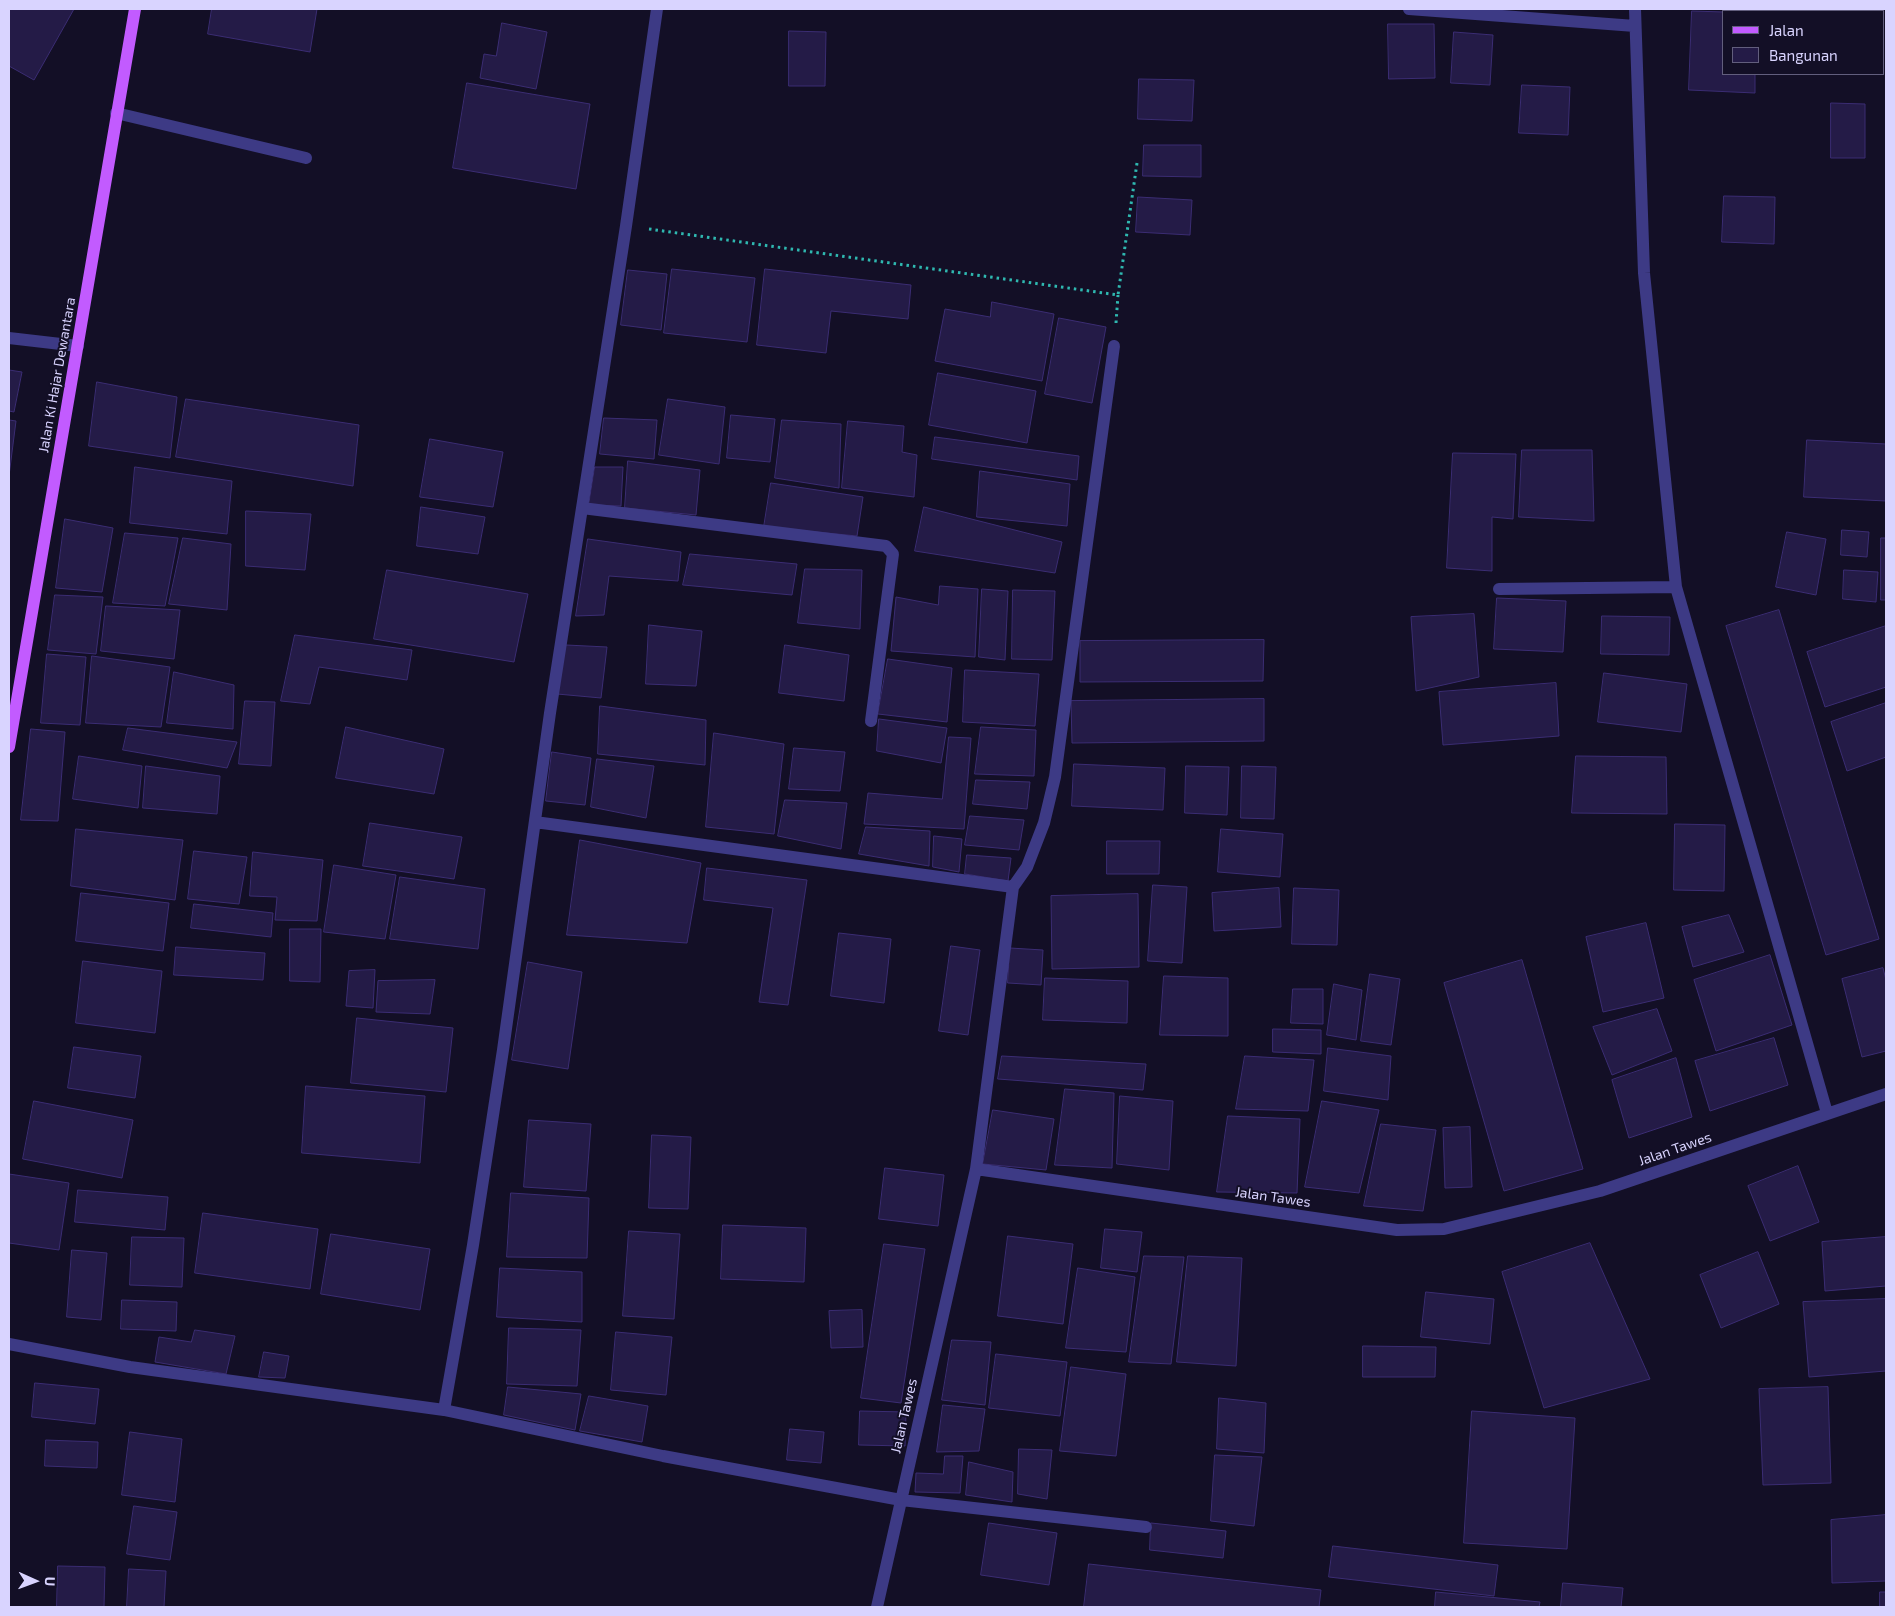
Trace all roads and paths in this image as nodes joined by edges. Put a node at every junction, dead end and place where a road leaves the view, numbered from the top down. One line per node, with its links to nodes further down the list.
1 (135, 9): 6 (main road, Jalan Ki Hajar Dewantara)
2 (657, 9): 9 (street)
3 (1409, 9): 5 (street)
4 (1635, 9): 5 (street)
5 (1635, 26): 14 (street)
6 (116, 113): 7 (street); 11 (main road, Jalan Ki Hajar Dewantara)
7 (306, 158)
8 (1137, 163): 9 (path)
9 (626, 226): 13 (street)
10 (9, 338): 11 (street)
11 (78, 346): 17 (main road, Jalan Ki Hajar Dewantara)
12 (1114, 346): 19 (street)
13 (582, 508): 16 (street); 18 (street)
14 (1676, 587): 15 (street); 21 (street)
15 (1499, 589)
16 (871, 721)
17 (9, 747)
18 (535, 822): 19 (street); 24 (street)
19 (1013, 887): 22 (street)
20 (1886, 1094): 21 (street, Jalan Tawes)
21 (1827, 1113): 22 (street, Jalan Tawes)
22 (976, 1169): 25 (street, Jalan Tawes)
23 (9, 1344): 24 (street)
24 (444, 1410): 25 (street)
25 (901, 1500): 26 (street); 27 (street, Jalan Tawes)
26 (1146, 1527)
27 (877, 1607)

